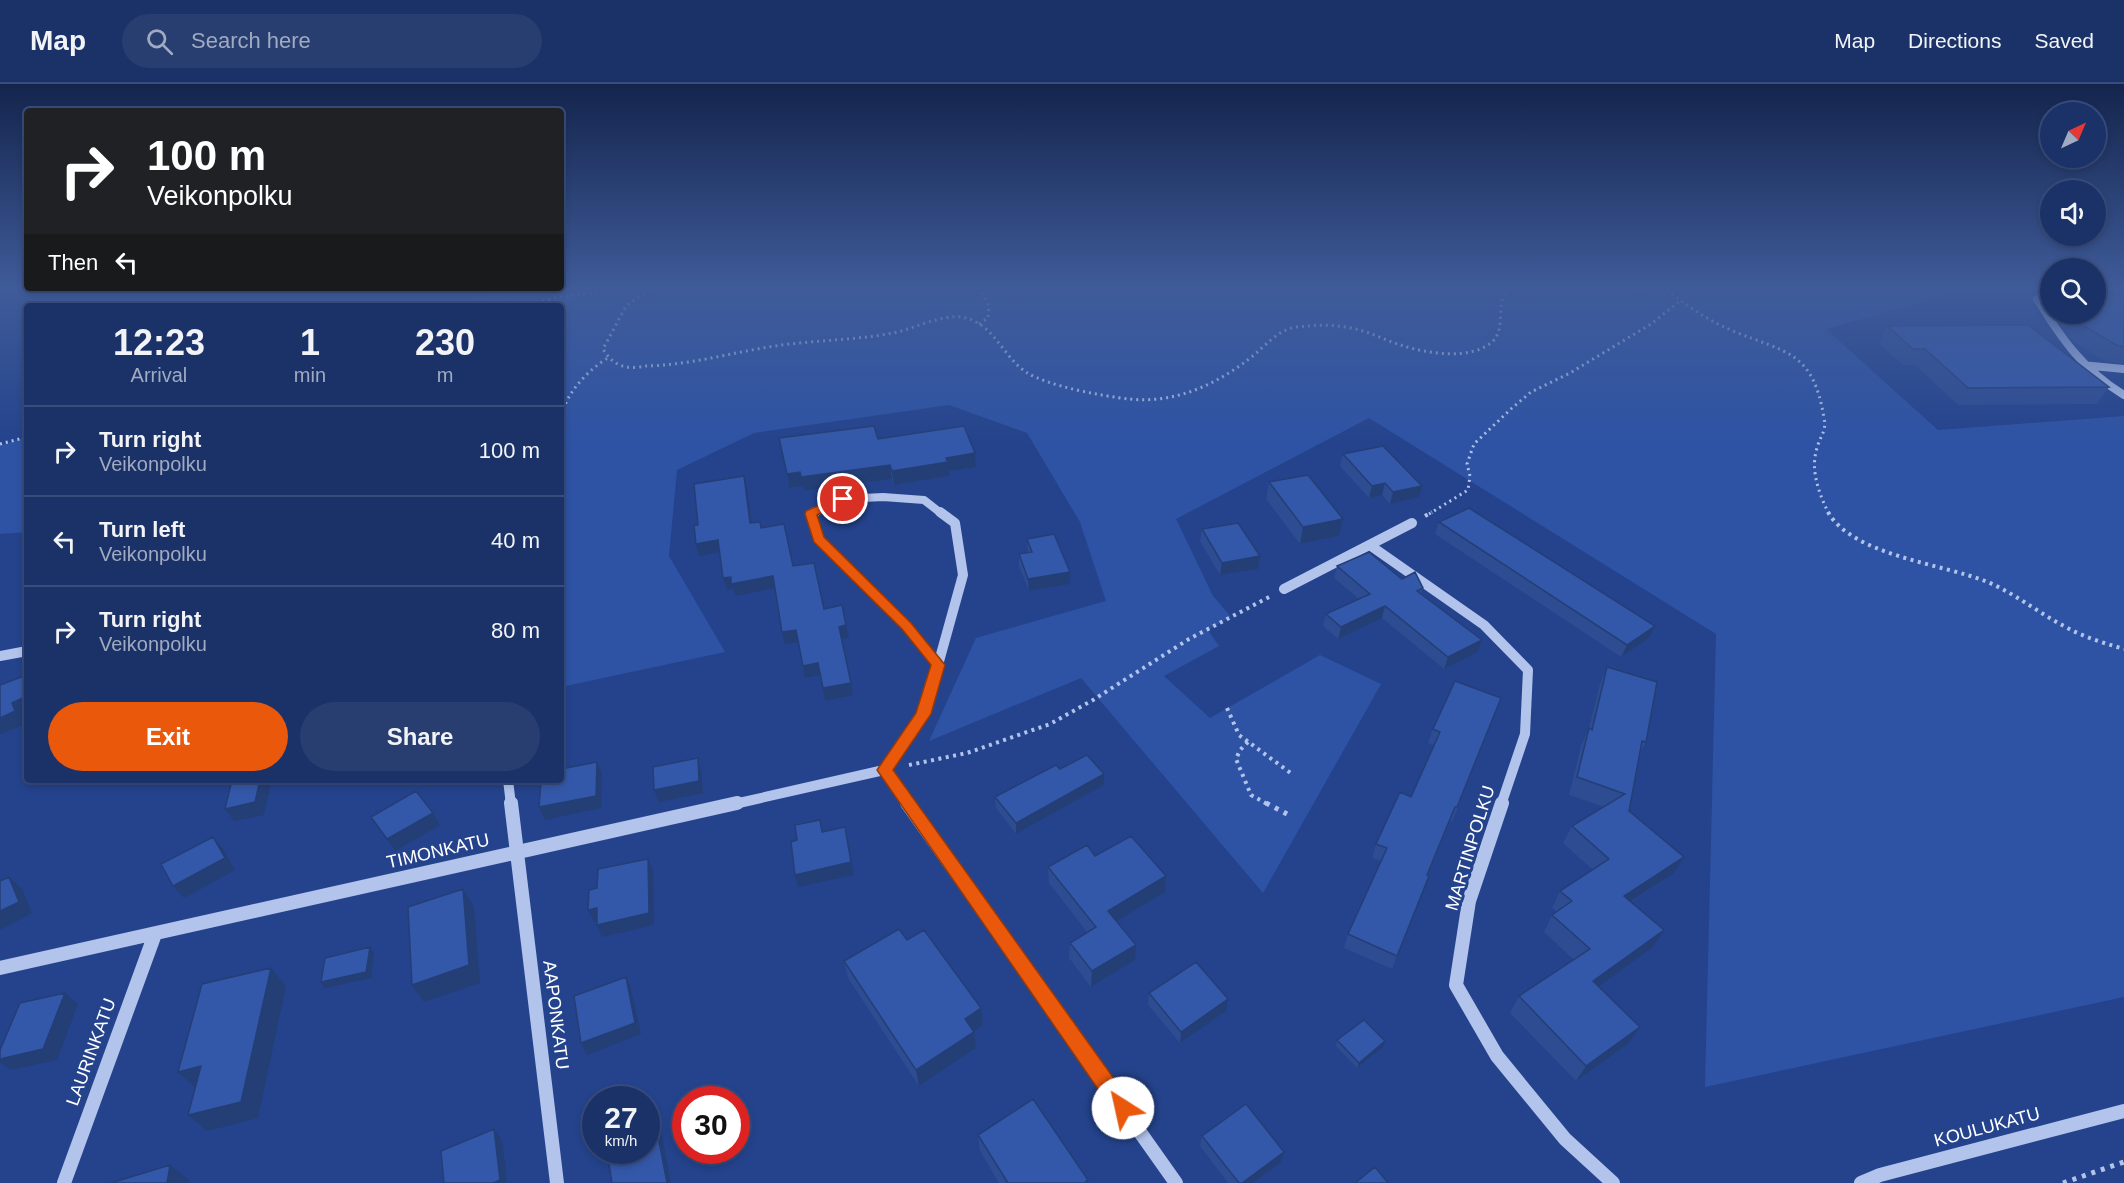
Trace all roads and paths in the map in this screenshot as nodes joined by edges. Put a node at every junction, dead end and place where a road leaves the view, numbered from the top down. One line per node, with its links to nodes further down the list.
1 (607, 341): 10 (path)
2 (828, 341): 10 (path)
3 (999, 341): 4 (path)
4 (1268, 341)
5 (1390, 341): 6 (path)
6 (1493, 341)
7 (1622, 341): 17 (path)
8 (1759, 341): 20 (path)
9 (2065, 341): 11 (street)
10 (609, 358): 14 (path)
11 (2081, 365): 12 (street); 13 (street)
12 (2124, 369)
13 (2124, 394)
14 (564, 410)
15 (24, 438): 16 (path)
16 (0, 444)
17 (1412, 523): 18 (street)
18 (1371, 546): 19 (street); 38 (street, MARTINPOLKU)
19 (1284, 589): 26 (path)
20 (2124, 649)
21 (24, 652): 22 (street)
22 (0, 656)
23 (938, 665): 23 (street); 26 (street)
24 (1227, 708): 25 (path)
25 (1248, 741): 27 (path); 29 (path)
26 (884, 770): 30 (street, TIMONKATU); 37 (street)
27 (1292, 774)
28 (508, 783): 30 (street, AAPONKATU)
29 (1287, 814)
30 (516, 852): 31 (street, TIMONKATU); 36 (street, AAPONKATU)
31 (155, 934): 32 (street, TIMONKATU); 35 (street, LAURINKATU)
32 (0, 968)
33 (2124, 1112): 39 (street, KOULUKATU)
34 (2124, 1162): 40 (path)
35 (64, 1183)
36 (557, 1183)
37 (1176, 1183)
38 (1613, 1183)
39 (1861, 1183)
40 (2063, 1183)

